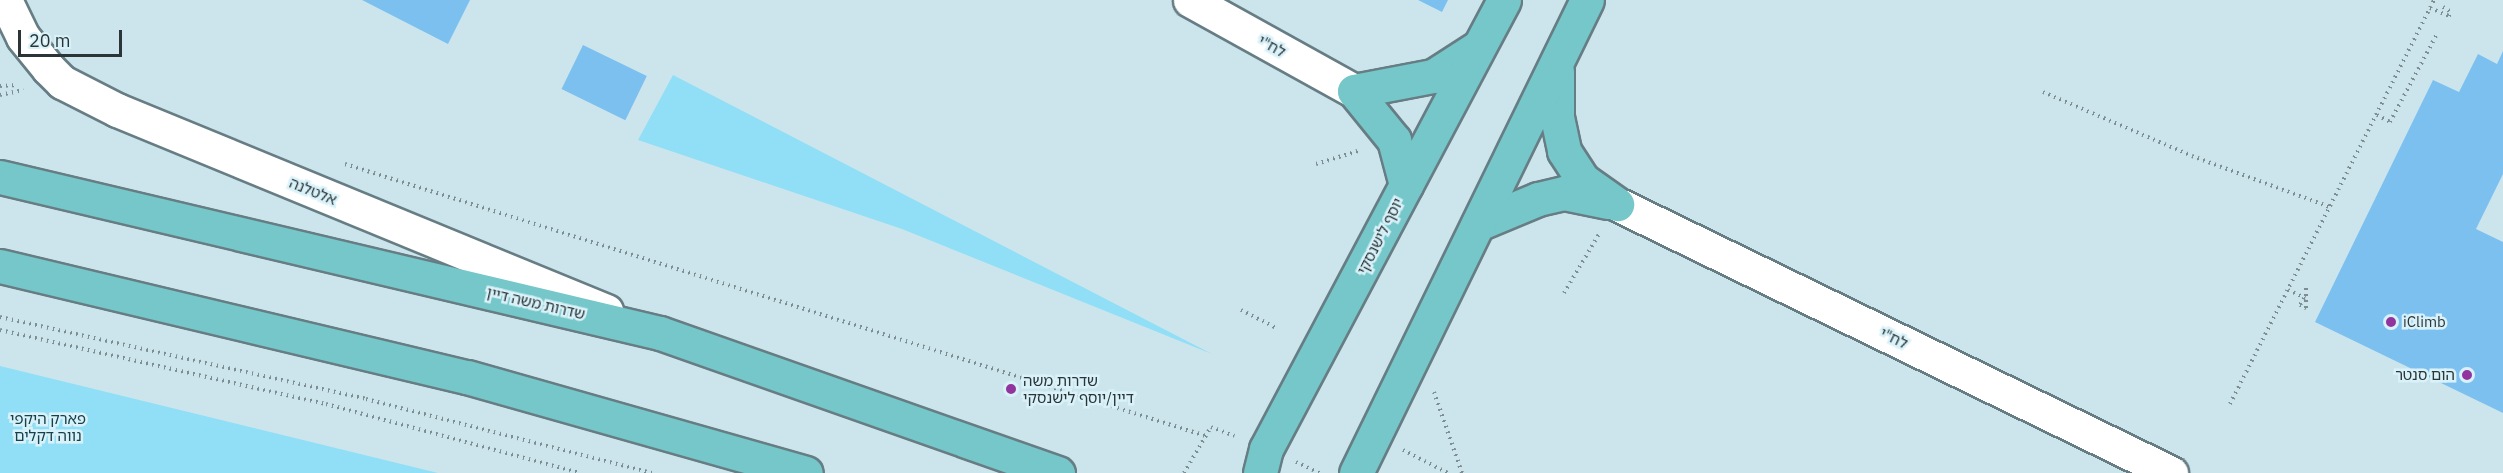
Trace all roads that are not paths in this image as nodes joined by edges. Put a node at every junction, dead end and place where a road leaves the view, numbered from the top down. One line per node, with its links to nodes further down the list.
1 (5, 0): 13 (street, אלטלנה)
2 (1190, 0): 7 (street, לח"י)
3 (1504, 0): 5 (main road, יוסף לישנסקי)
4 (1587, 0): 6 (main road)
5 (1482, 44): 7 (main road); 9 (main road, יוסף לישנסקי)
6 (1557, 62): 10 (main road); 11 (main road)
7 (1354, 91): 9 (main road)
8 (0, 177): 13 (main road, שדרות משה דיין)
9 (1406, 185): 16 (main road, יוסף לישנסקי)
10 (1617, 204): 11 (main road); 18 (street, לח"י)
11 (1478, 224): 17 (main road)
12 (0, 266): 14 (main road)
13 (660, 333): 15 (main road, שדרות משה דיין)
14 (806, 473)
15 (1058, 473)
16 (1260, 473)
17 (1356, 473)
18 (2171, 473)

